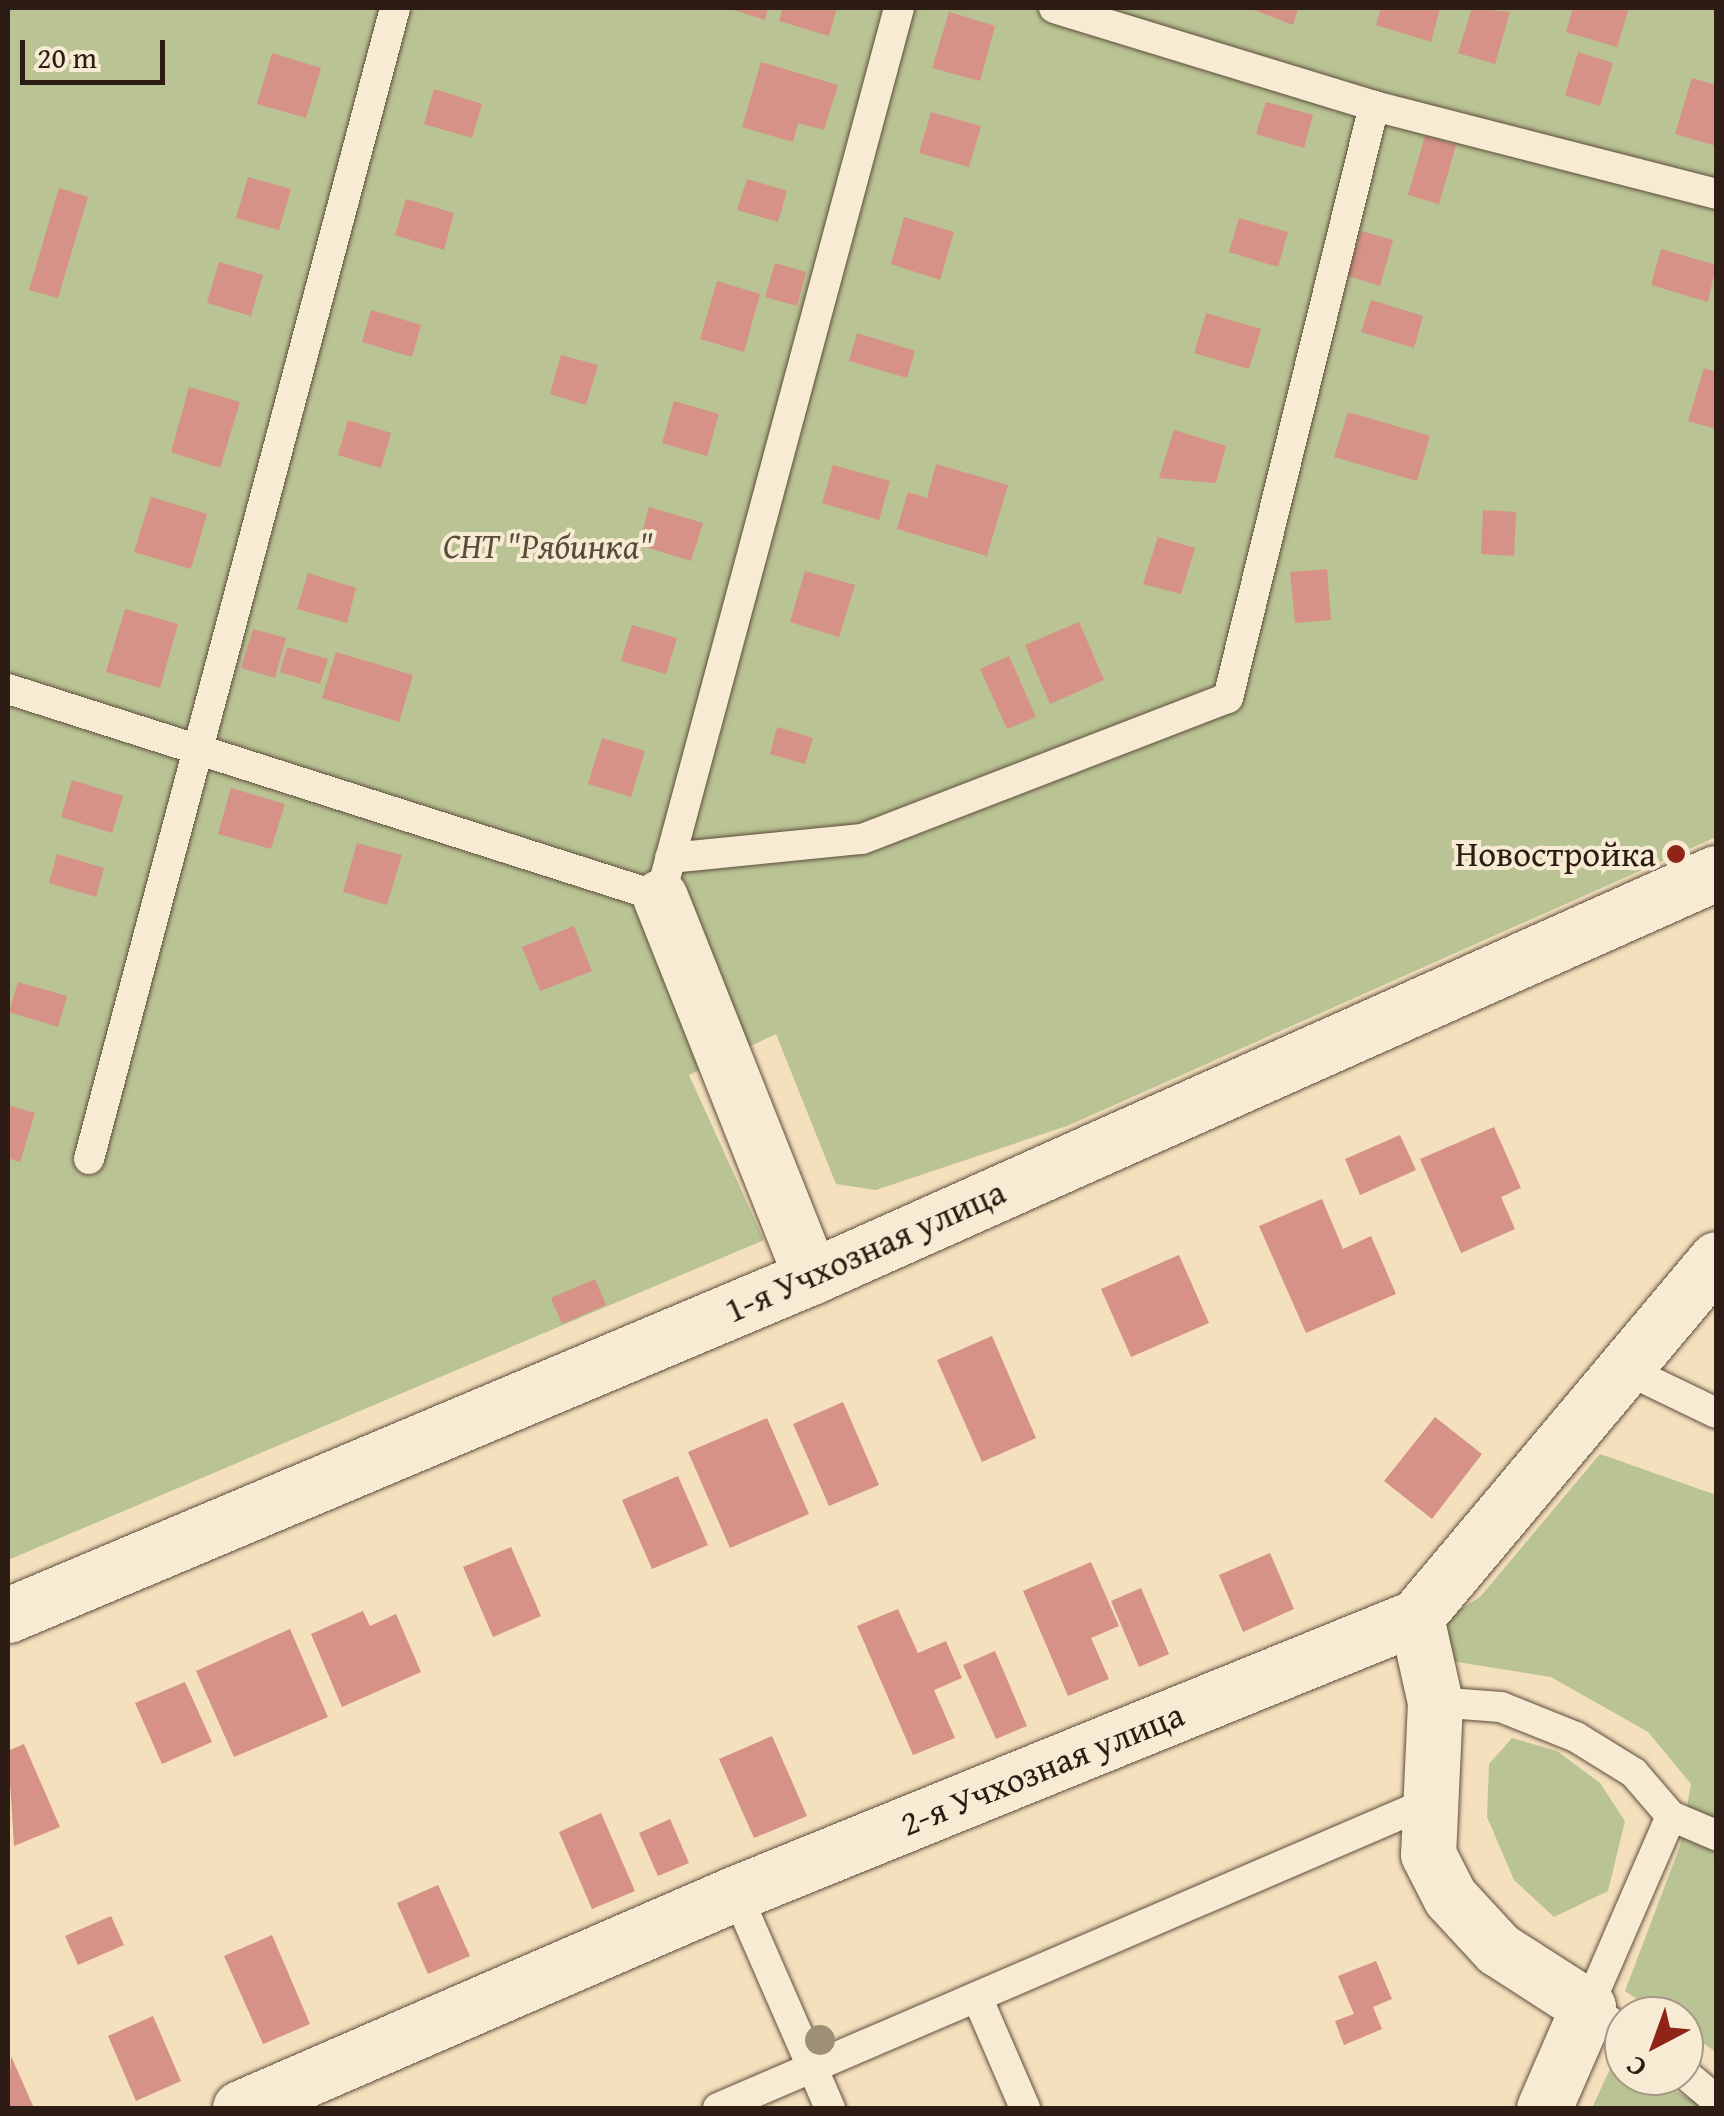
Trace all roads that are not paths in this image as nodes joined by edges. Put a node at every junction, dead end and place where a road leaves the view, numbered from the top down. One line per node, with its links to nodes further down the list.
1 (395, 8): 7 (lane)
2 (899, 8): 9 (lane)
3 (1054, 8): 4 (lane)
4 (1374, 106): 5 (lane); 9 (lane)
5 (1716, 194)
6 (8, 689): 7 (lane)
7 (201, 746): 9 (lane); 10 (lane)
8 (1716, 873): 12 (street, 1-я Учхозная улица)
9 (665, 877): 12 (street)
10 (89, 1159)
11 (1716, 1259): 13 (street, 2-я Учхозная улица)
12 (811, 1277): 15 (street, 1-я Учхозная улица)
13 (1627, 1370): 14 (lane); 16 (street, 2-я Учхозная улица)
14 (1716, 1413)
15 (8, 1614)
16 (1416, 1616): 17 (street); 21 (street, 2-я Учхозная улица)
17 (1436, 1702): 18 (street); 19 (lane)
18 (1426, 1804): 23 (lane); 24 (street)
19 (1671, 1816): 20 (lane); 22 (lane)
20 (1716, 1835)
21 (736, 1893): 26 (lane); 27 (street, 2-я Учхозная улица)
22 (1613, 1996)
23 (977, 1997): 26 (lane); 30 (lane)
24 (1604, 2018)
25 (1604, 2022): 31 (street)
26 (812, 2068): 28 (lane); 29 (lane)
27 (240, 2108)
28 (718, 2108)
29 (830, 2108)
30 (1025, 2108)
31 (1544, 2108)

